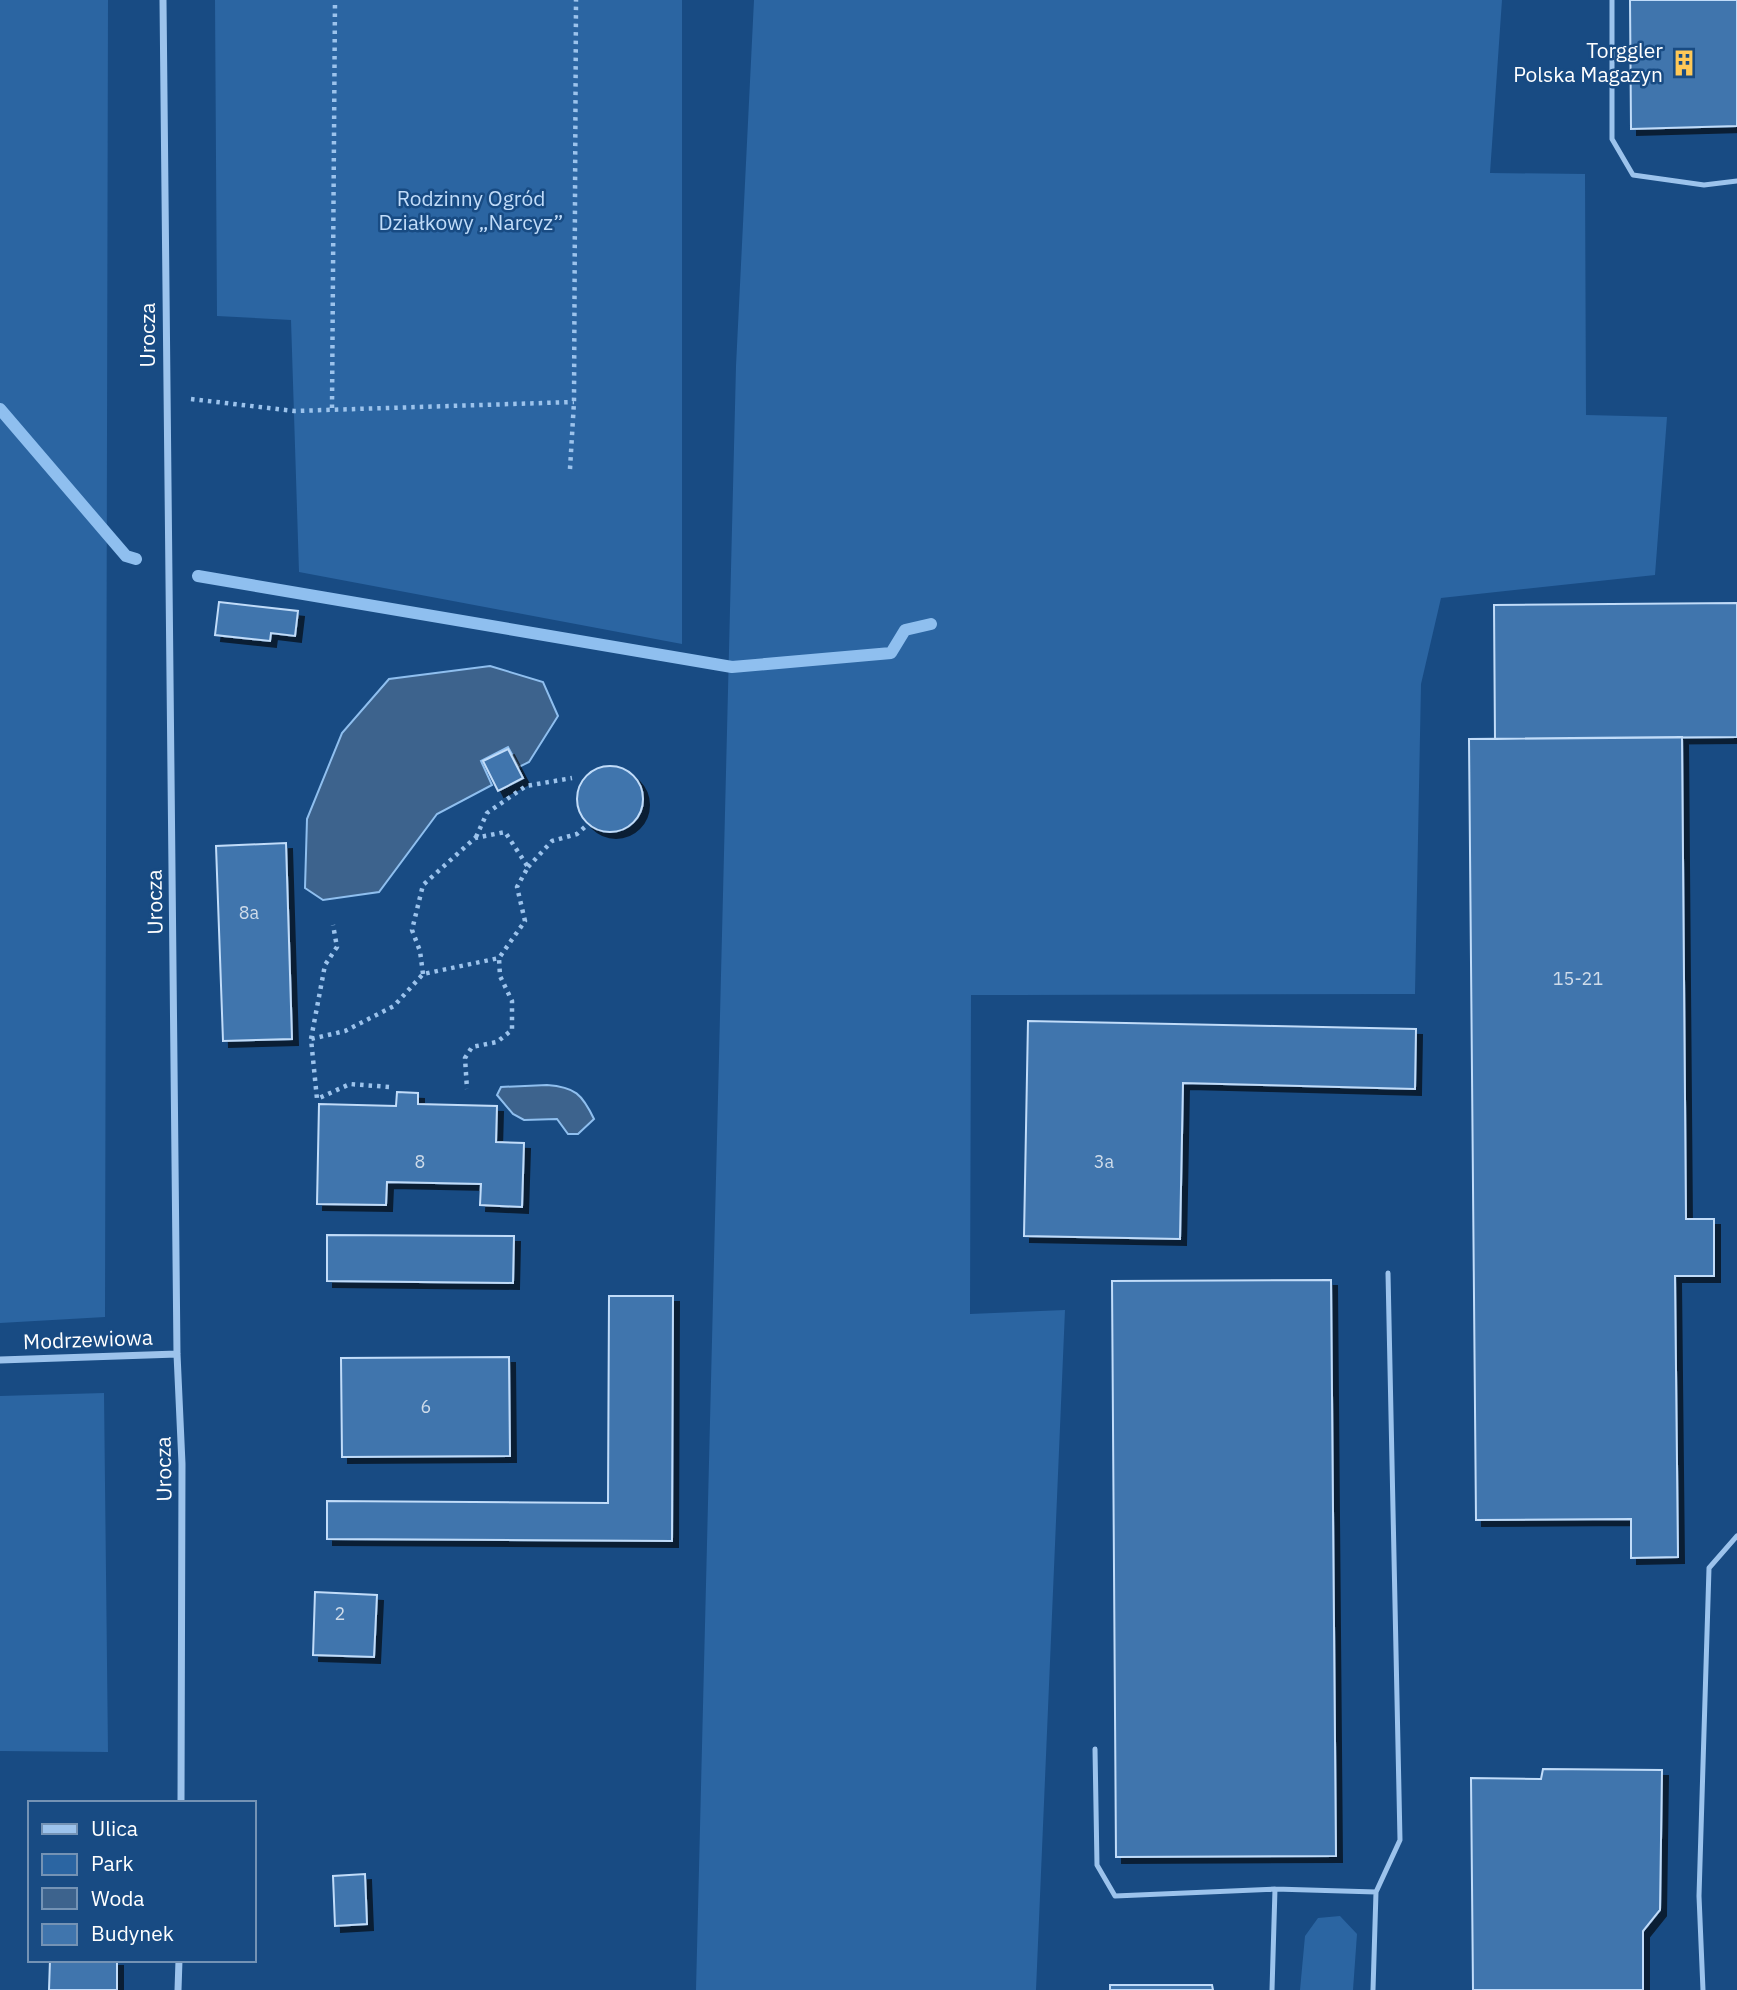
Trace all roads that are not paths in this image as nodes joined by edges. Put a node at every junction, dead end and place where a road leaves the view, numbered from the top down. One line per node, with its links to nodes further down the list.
1 (163, 0): 5 (street, Urocza)
2 (1612, 0): 3 (lane)
3 (1737, 181)
4 (1388, 1273): 11 (lane)
5 (177, 1354): 6 (street, Modrzewiowa); 9 (street, Urocza)
6 (0, 1360)
7 (1737, 1536): 16 (lane)
8 (1095, 1749): 10 (lane)
9 (181, 1801)
10 (1275, 1889): 11 (lane); 14 (lane)
11 (1376, 1892): 15 (lane)
12 (179, 1962): 13 (street)
13 (178, 1990)
14 (1272, 1990)
15 (1373, 1990)
16 (1703, 1990)

